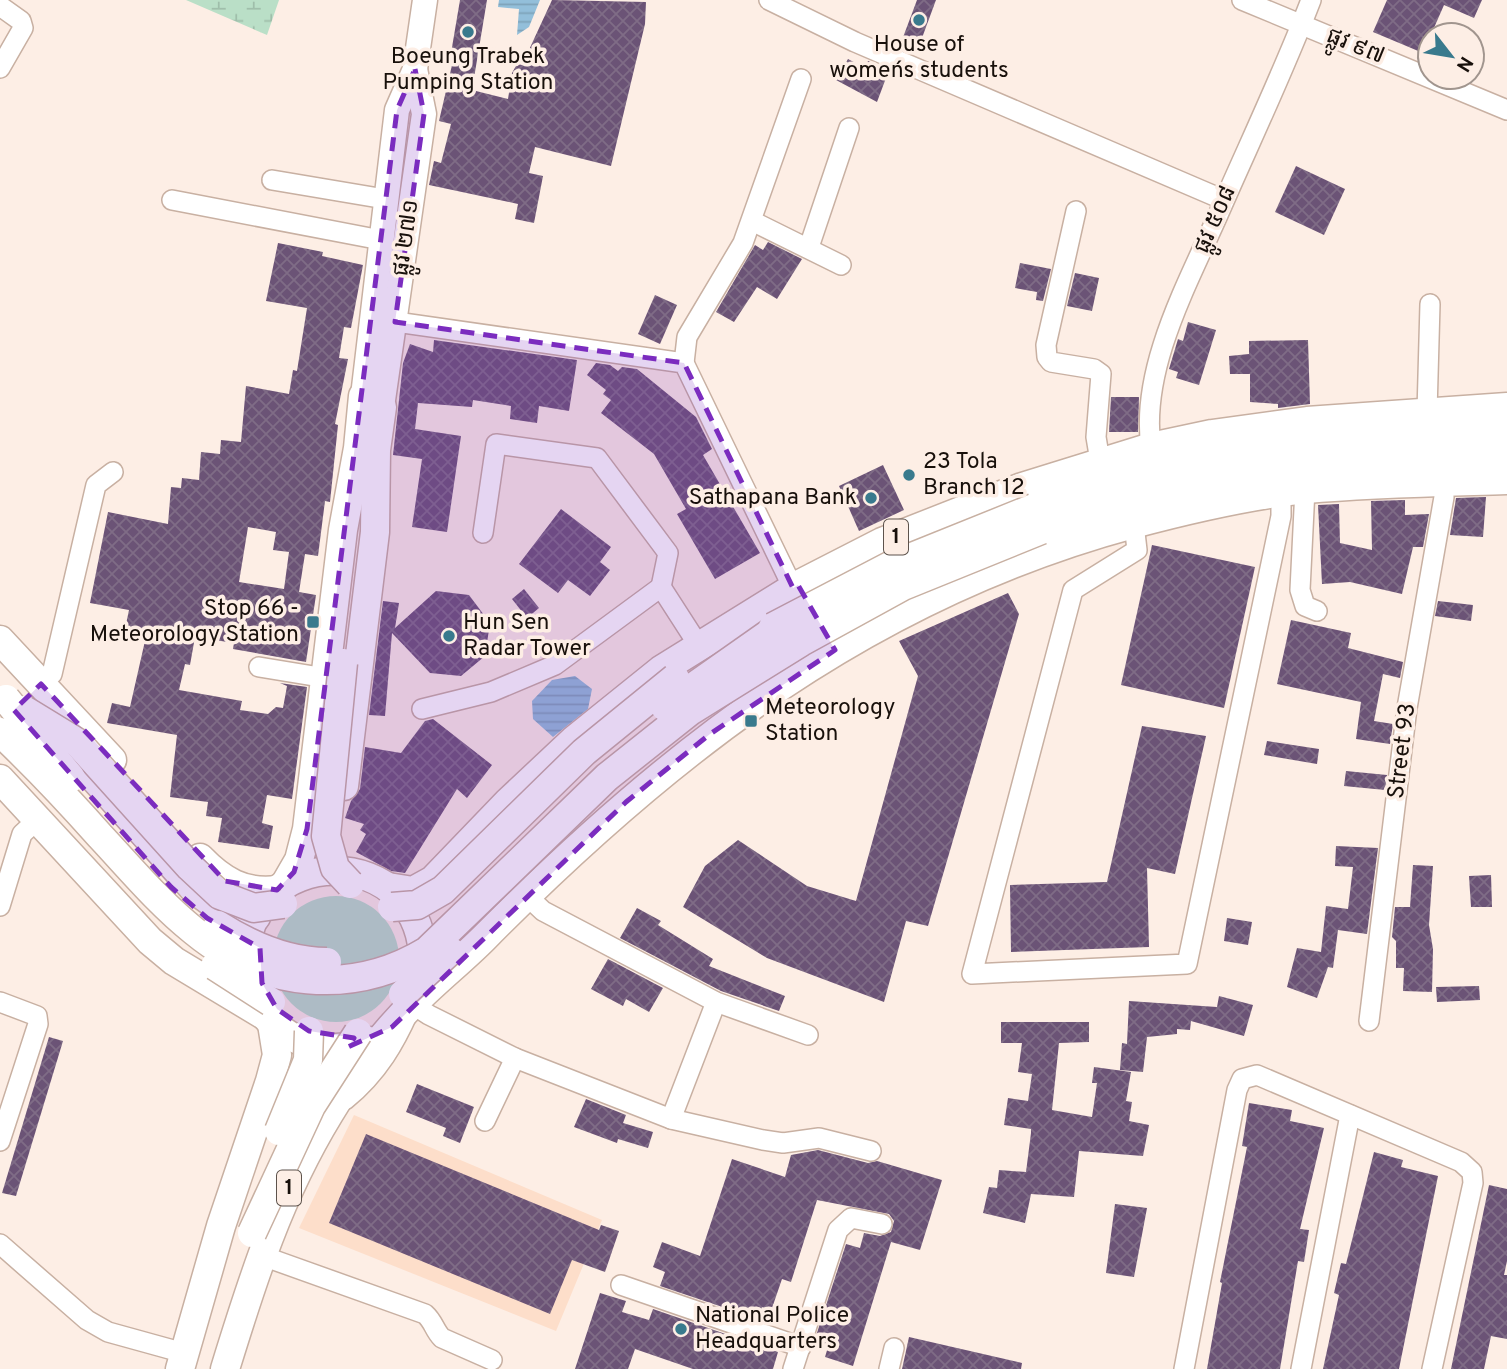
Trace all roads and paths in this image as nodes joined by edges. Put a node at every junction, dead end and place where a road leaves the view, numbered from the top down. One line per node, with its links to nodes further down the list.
1 (425, 0): 8 (main road, ផ្លូវ ២៧១)
2 (769, 0): 15 (street)
3 (1242, 0): 6 (street, ផ្លូវ ៩៧)
4 (1311, 0): 6 (street, ផ្លូវ ៥០៨)
5 (0, 6): 7 (street)
6 (1301, 25): 10 (street, ផ្លូវ ៩៧); 15 (street, ផ្លូវ ៥០៨)
7 (0, 68)
8 (415, 69): 13 (main road, ផ្លូវ ២៧១); 22 (main road, ផ្លូវ ២៧១)
9 (801, 79): 17 (street)
10 (1507, 110)
11 (849, 128): 19 (street)
12 (272, 180): 13 (street)
13 (385, 199): 18 (main road, ផ្លូវ ២៧១)
14 (172, 200): 18 (street)
15 (1224, 200): 28 (street, ផ្លូវ ៥០៨)
16 (1076, 211): 30 (street)
17 (752, 221): 19 (street); 23 (street)
18 (381, 240): 22 (main road, ផ្លូវ ២៧១)
19 (809, 247): 20 (street)
20 (841, 265)
21 (1430, 304): 26 (street)
22 (384, 320): 23 (street); 24 (main road, ផ្លូវ ២៧១)
23 (684, 362): 39 (street)
24 (373, 402): 31 (highway); 48 (highway)
25 (1507, 407): 26 (highway, 1)
26 (1427, 412): 28 (highway, 1)
27 (1507, 432): 36 (highway)
28 (1151, 447): 30 (highway, 1)
29 (1507, 456): 36 (highway)
30 (1100, 461): 39 (highway, 1)
31 (376, 466): 48 (highway); 57 (highway)
32 (113, 472): 49 (street)
33 (1507, 480): 34 (highway, 1)
34 (1443, 482): 35 (highway, 1); 67 (street, Street 93)
35 (1293, 491): 37 (highway, 1); 37 (street); 41 (street)
36 (1038, 519): 42 (highway, bridge)
37 (1134, 524): 45 (highway, 1)
38 (482, 533): 40 (street)
39 (796, 586): 44 (highway, 1); 45 (highway)
40 (660, 587): 44 (street); 50 (street)
41 (1317, 611)
42 (796, 630): 49 (highway, bridge); 52 (highway, bridge); 60 (highway, bridge); 63 (highway, bridge)
43 (0, 639): 49 (highway)
44 (699, 646): 51 (highway); 60 (highway, 1)
45 (835, 650): 51 (highway, 1)
46 (0, 666): 49 (highway)
47 (259, 667): 48 (street)
48 (335, 670): 57 (highway, bridge); 58 (highway)
49 (15, 699): 58 (highway); 58 (highway, bridge); 62 (highway)
50 (422, 709)
51 (742, 712): 59 (highway, 1)
52 (0, 732)
53 (0, 740): 66 (highway, bridge)
54 (0, 779): 55 (highway)
55 (36, 821): 56 (street); 66 (highway)
56 (7, 858): 61 (street)
57 (356, 879): 58 (highway); 60 (highway)
58 (281, 893): 62 (highway); 66 (highway, bridge)
59 (526, 895): 63 (highway, 1); 65 (street)
60 (390, 897): 63 (highway, bridge)
61 (0, 906)
62 (256, 917): 66 (highway)
63 (408, 999): 68 (highway, 1); 70 (highway); 72 (street); 73 (street)
64 (0, 1002): 77 (street)
65 (716, 1002): 71 (street); 75 (street)
66 (270, 1014): 68 (highway); 69 (highway); 86 (highway)
67 (1369, 1021)
68 (392, 1027): 73 (highway, 1)
69 (309, 1031): 70 (highway); 80 (highway, bridge)
70 (358, 1032): 80 (highway, bridge)
71 (808, 1035)
72 (515, 1058): 75 (street); 76 (street)
73 (330, 1112): 80 (highway, 1)
74 (1350, 1115): 91 (street); 92 (street); 93 (street)
75 (671, 1119): 78 (street)
76 (485, 1121)
77 (0, 1141)
78 (871, 1151)
79 (882, 1224): 83 (street)
80 (250, 1239): 85 (street); 86 (highway); 87 (highway); 88 (highway, 1)
81 (0, 1244): 86 (street)
82 (621, 1285): 83 (street)
83 (801, 1347): 89 (street)
84 (894, 1348): 90 (street)
85 (492, 1360)
86 (187, 1364)
87 (211, 1369)
88 (225, 1369)
89 (793, 1369)
90 (889, 1369)
91 (1184, 1369)
92 (1301, 1369)
93 (1432, 1369)

